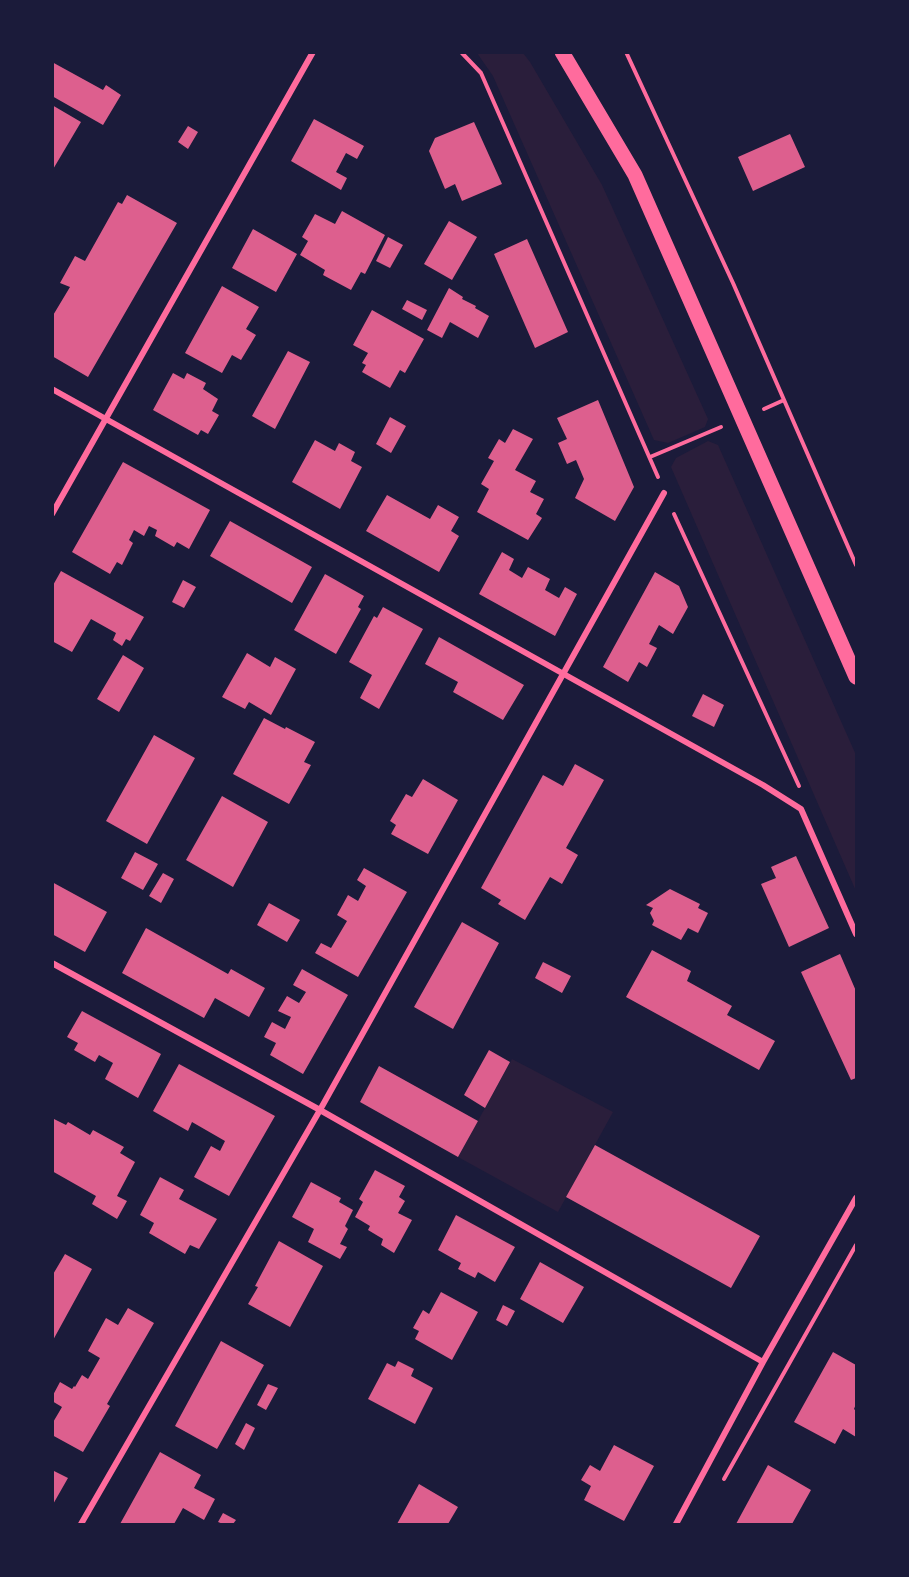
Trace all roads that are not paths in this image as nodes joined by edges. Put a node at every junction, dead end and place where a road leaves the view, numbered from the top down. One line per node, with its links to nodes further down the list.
1 (313, 52): 4 (street)
2 (562, 52): 8 (main road)
3 (52, 389): 4 (street)
4 (107, 419): 6 (street); 7 (street)
5 (664, 493): 7 (street)
6 (52, 514)
7 (564, 674): 9 (street); 11 (street)
8 (856, 677)
9 (856, 934)
10 (52, 963): 11 (street)
11 (320, 1110): 13 (street); 14 (street)
12 (856, 1198): 13 (street)
13 (763, 1362): 15 (street)
14 (81, 1524)
15 (676, 1524)

